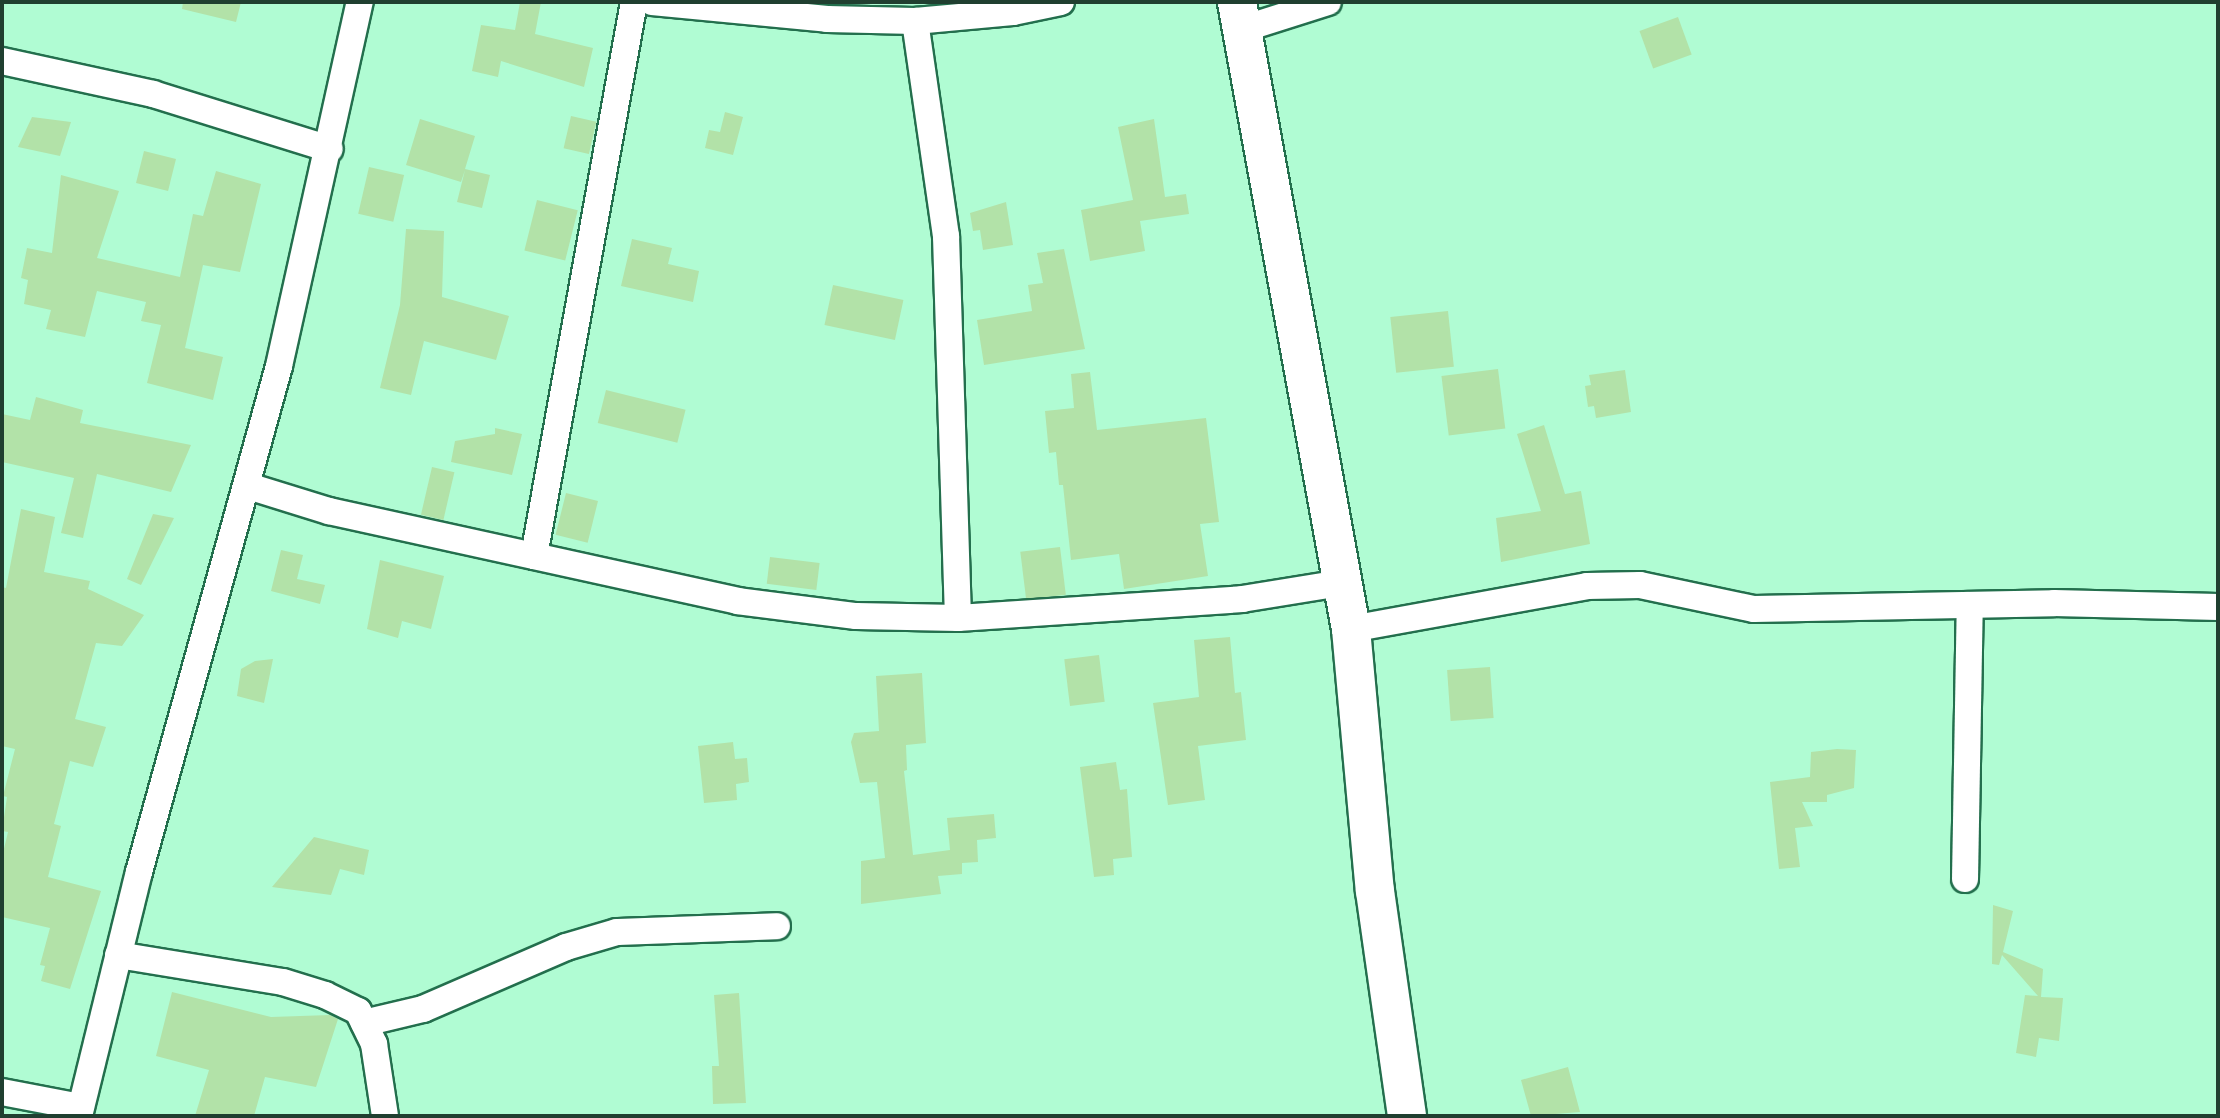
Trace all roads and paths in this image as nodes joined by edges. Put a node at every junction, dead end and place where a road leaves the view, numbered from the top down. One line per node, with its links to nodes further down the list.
1 (360, 2): 9 (street)
2 (634, 2): 11 (street)
3 (652, 2): 7 (street)
4 (1061, 2): 7 (street)
5 (1328, 2): 6 (street)
6 (1240, 15): 12 (highway)
7 (915, 21): 15 (street)
8 (2, 61): 9 (street)
9 (330, 149): 10 (street)
10 (248, 485): 11 (street); 19 (street)
11 (534, 556): 15 (street)
12 (1341, 583): 15 (street); 16 (highway)
13 (1970, 605): 14 (street); 16 (street); 17 (street)
14 (2218, 607)
15 (958, 618)
16 (1351, 629): 24 (highway)
17 (1965, 878)
18 (777, 926): 20 (street)
19 (118, 955): 20 (street); 22 (street)
20 (364, 1023): 23 (street)
21 (2, 1092): 22 (street)
22 (80, 1112)
23 (385, 1116)
24 (1407, 1116)

